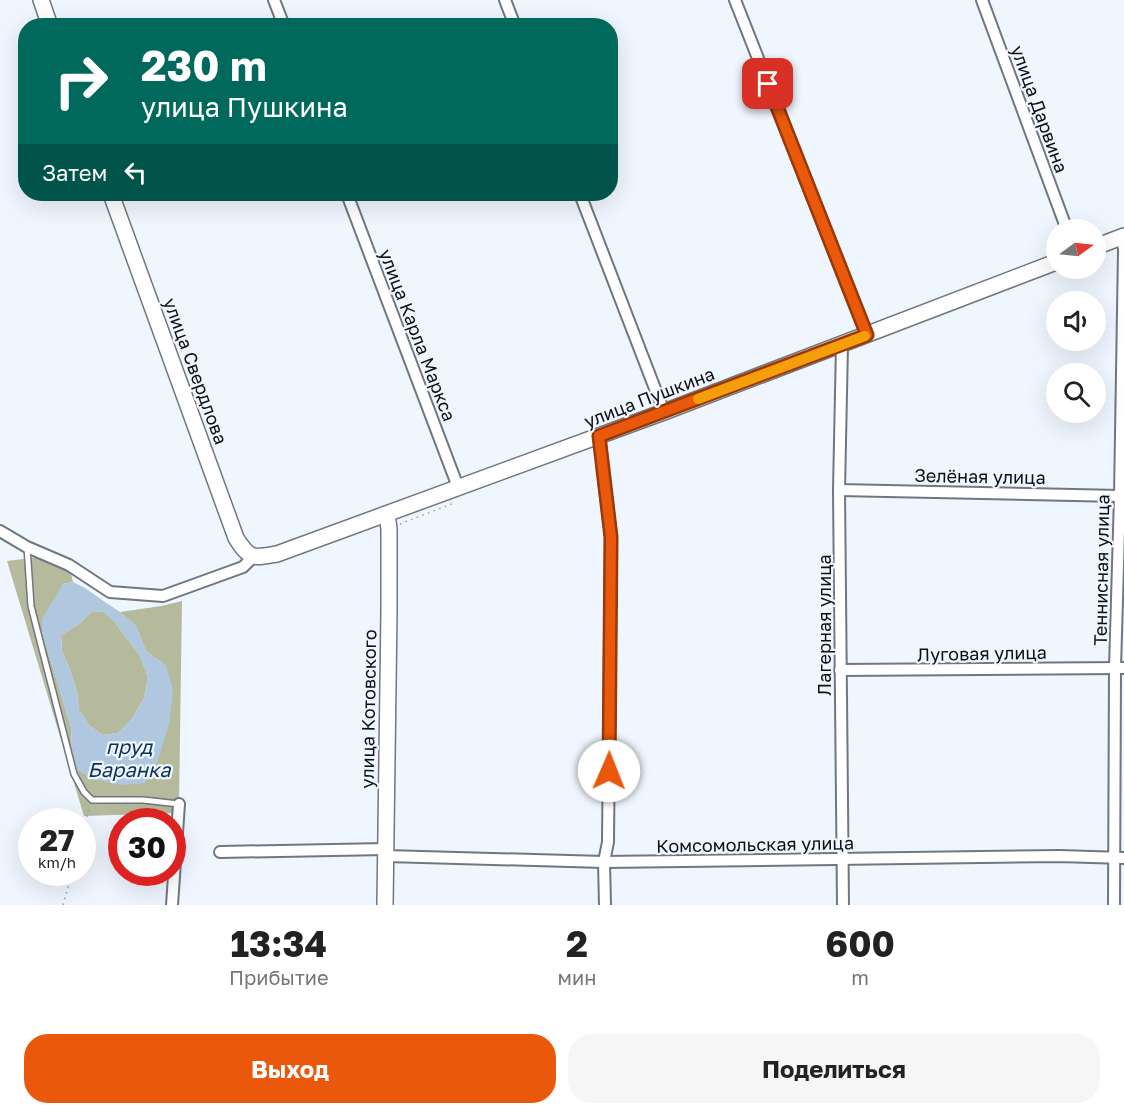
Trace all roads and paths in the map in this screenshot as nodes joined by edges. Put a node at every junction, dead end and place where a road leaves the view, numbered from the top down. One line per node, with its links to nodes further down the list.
1 (41, 0): 6 (main road)
2 (274, 0): 7 (street)
3 (505, 0): 8 (street)
4 (735, 0): 16 (street)
5 (982, 0): 12 (street, улица Дарвина)
6 (47, 18)
7 (281, 18)
8 (512, 18)
9 (114, 201): 26 (main road, улица Свердлова)
10 (350, 201): 20 (street, улица Карла Маркса)
11 (583, 201): 18 (street)
12 (1063, 219)
13 (1123, 236): 14 (main road); 22 (street, Теннисная улица)
14 (1106, 243)
15 (1046, 266): 16 (main road, улица Пушкина)
16 (867, 335): 17 (main road, улица Пушкина)
17 (842, 345): 18 (main road, улица Пушкина); 21 (street, Лагерная улица)
18 (664, 412): 19 (main road, улица Пушкина)
19 (599, 436): 20 (main road, улица Пушкина); 36 (street)
20 (458, 487): 23 (main road, улица Пушкина)
21 (839, 490): 22 (street, Зелёная улица); 28 (street, Лагерная улица)
22 (1120, 496): 27 (street, Теннисная улица)
23 (387, 514): 26 (main road, улица Пушкина); 33 (main road, улица Котовского)
24 (0, 531): 25 (street)
25 (27, 547): 26 (street); 29 (lane)
26 (252, 557)
27 (1120, 668): 28 (street, Луговая улица); 34 (street, Теннисная улица)
28 (840, 670): 35 (street, Лагерная улица)
29 (92, 800): 30 (lane); 31 (path)
30 (179, 804): 39 (street)
31 (90, 808)
32 (220, 852): 33 (street, Комсомольская улица)
33 (386, 852): 36 (street, Комсомольская улица); 40 (main road, улица Котовского)
34 (1119, 858): 35 (street, Комсомольская улица); 43 (street, Теннисная улица)
35 (844, 859): 36 (street, Комсомольская улица); 42 (street, Лагерная улица)
36 (604, 862): 41 (street)
37 (68, 886): 38 (path)
38 (63, 905)
39 (172, 905)
40 (386, 905)
41 (604, 905)
42 (843, 905)
43 (1114, 905)

